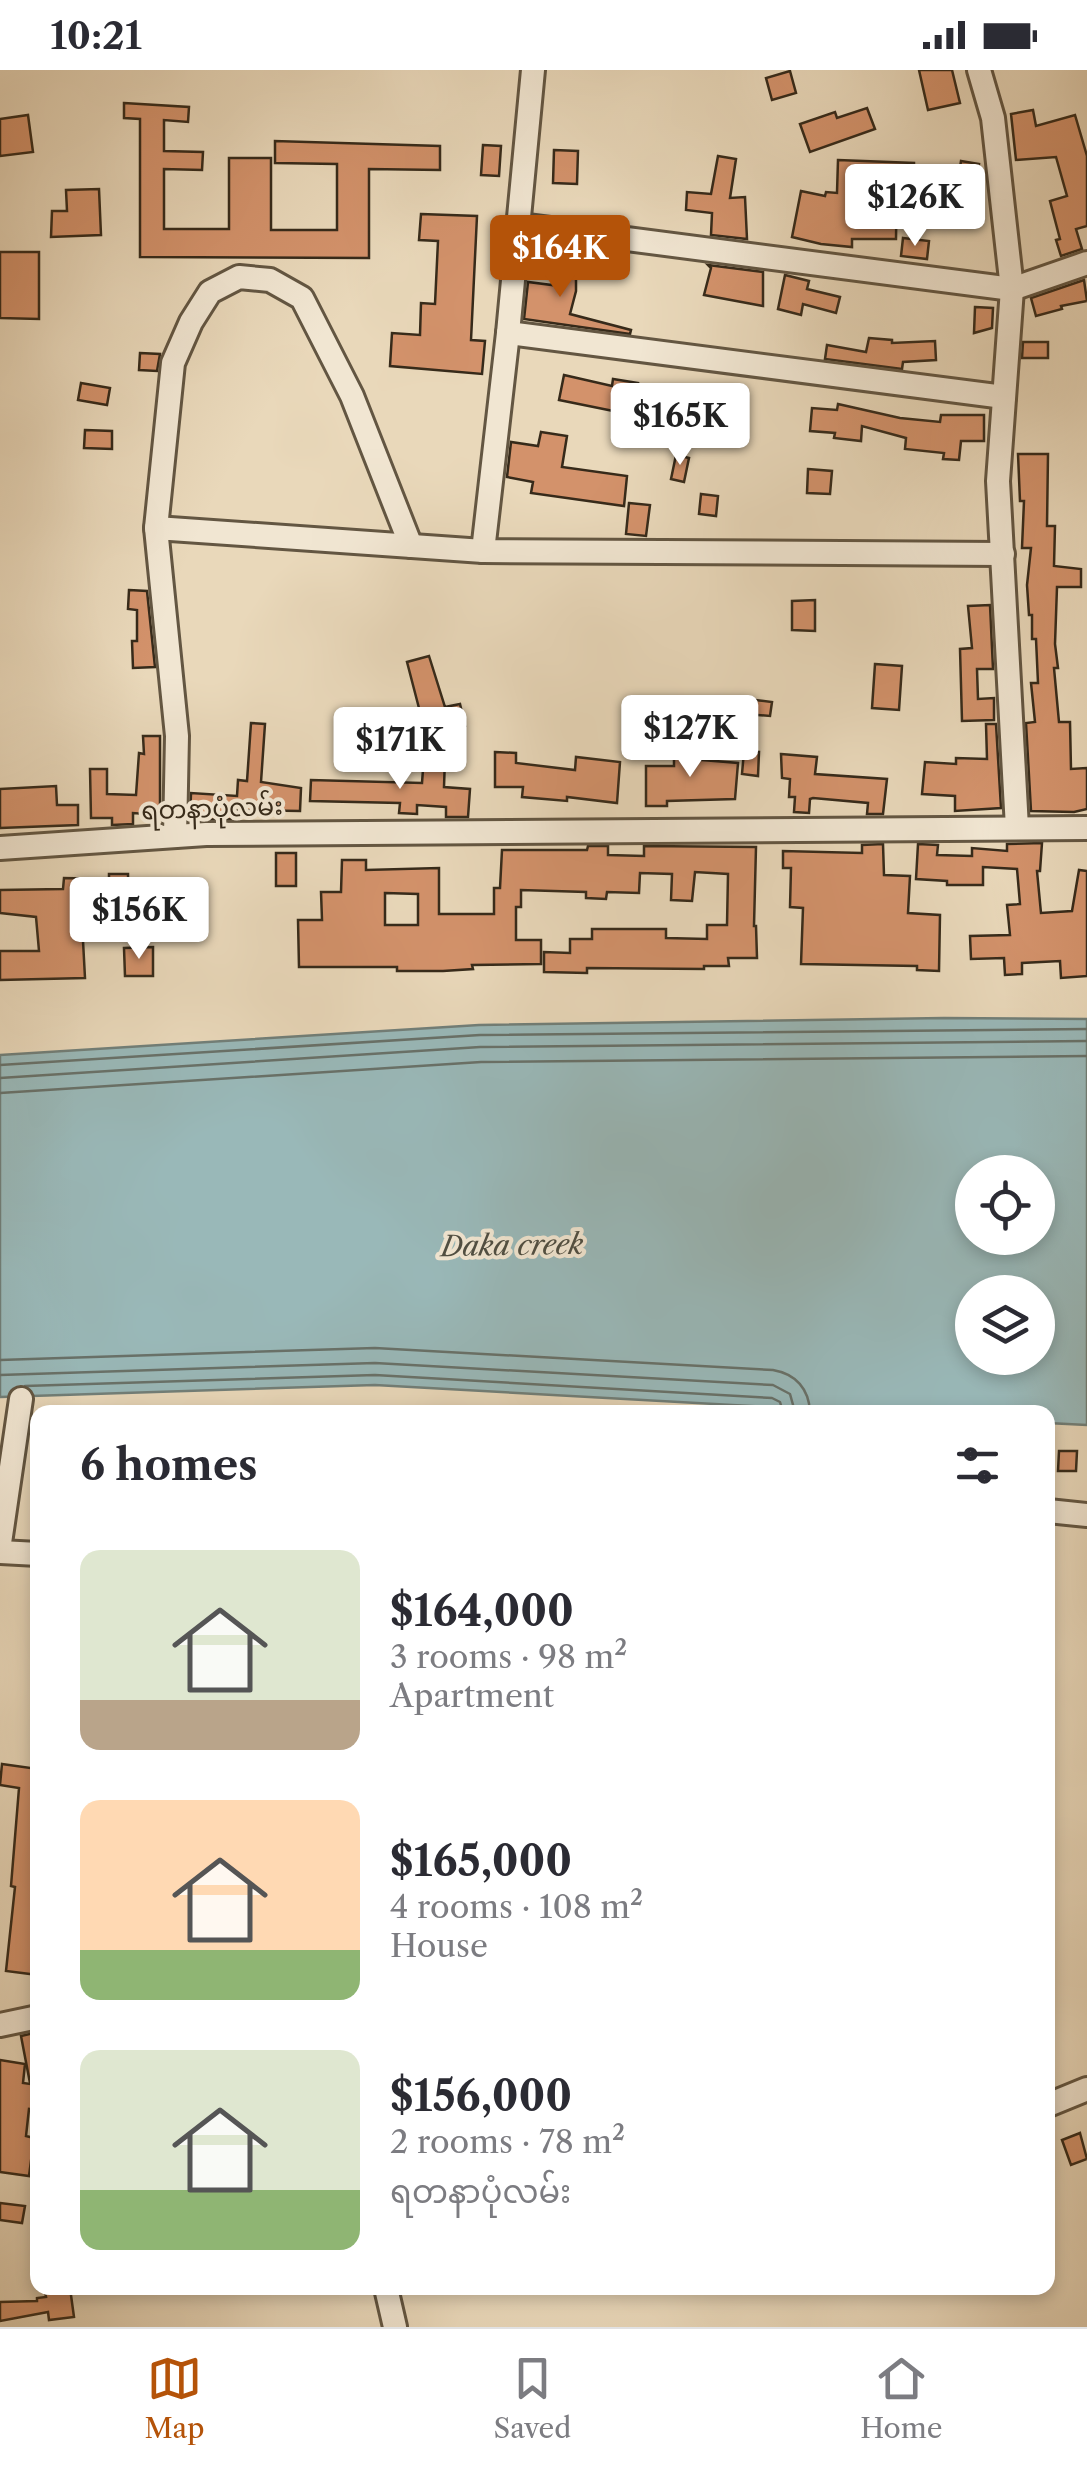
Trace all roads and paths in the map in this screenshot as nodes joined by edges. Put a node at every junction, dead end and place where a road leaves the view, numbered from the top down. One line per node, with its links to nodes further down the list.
1 (979, 70): 5 (street)
2 (535, 71): 3 (street)
3 (519, 225): 5 (street); 6 (street)
4 (1087, 263): 5 (street)
5 (1012, 290): 7 (street)
6 (508, 333): 7 (street); 10 (street)
7 (1004, 396): 11 (street)
8 (156, 528): 9 (street); 9 (street); 14 (street)
9 (411, 546): 10 (street)
10 (483, 551): 11 (street)
11 (1003, 554): 12 (street)
12 (1017, 828): 13 (street, ရတနာပုံလမ်း); 14 (street, ရတနာပုံလမ်း)
13 (1087, 828)
14 (176, 836): 15 (street, ရတနာပုံလမ်း)
15 (0, 848)
16 (20, 1398): 19 (street)
17 (1055, 1512): 18 (street)
18 (1087, 1515)
19 (0, 1543)
20 (0, 1552): 21 (street)
21 (30, 1554)
22 (30, 2019): 23 (street)
23 (0, 2025)
24 (1087, 2089): 25 (street)
25 (1055, 2102)
26 (388, 2295): 27 (street)
27 (395, 2327)

